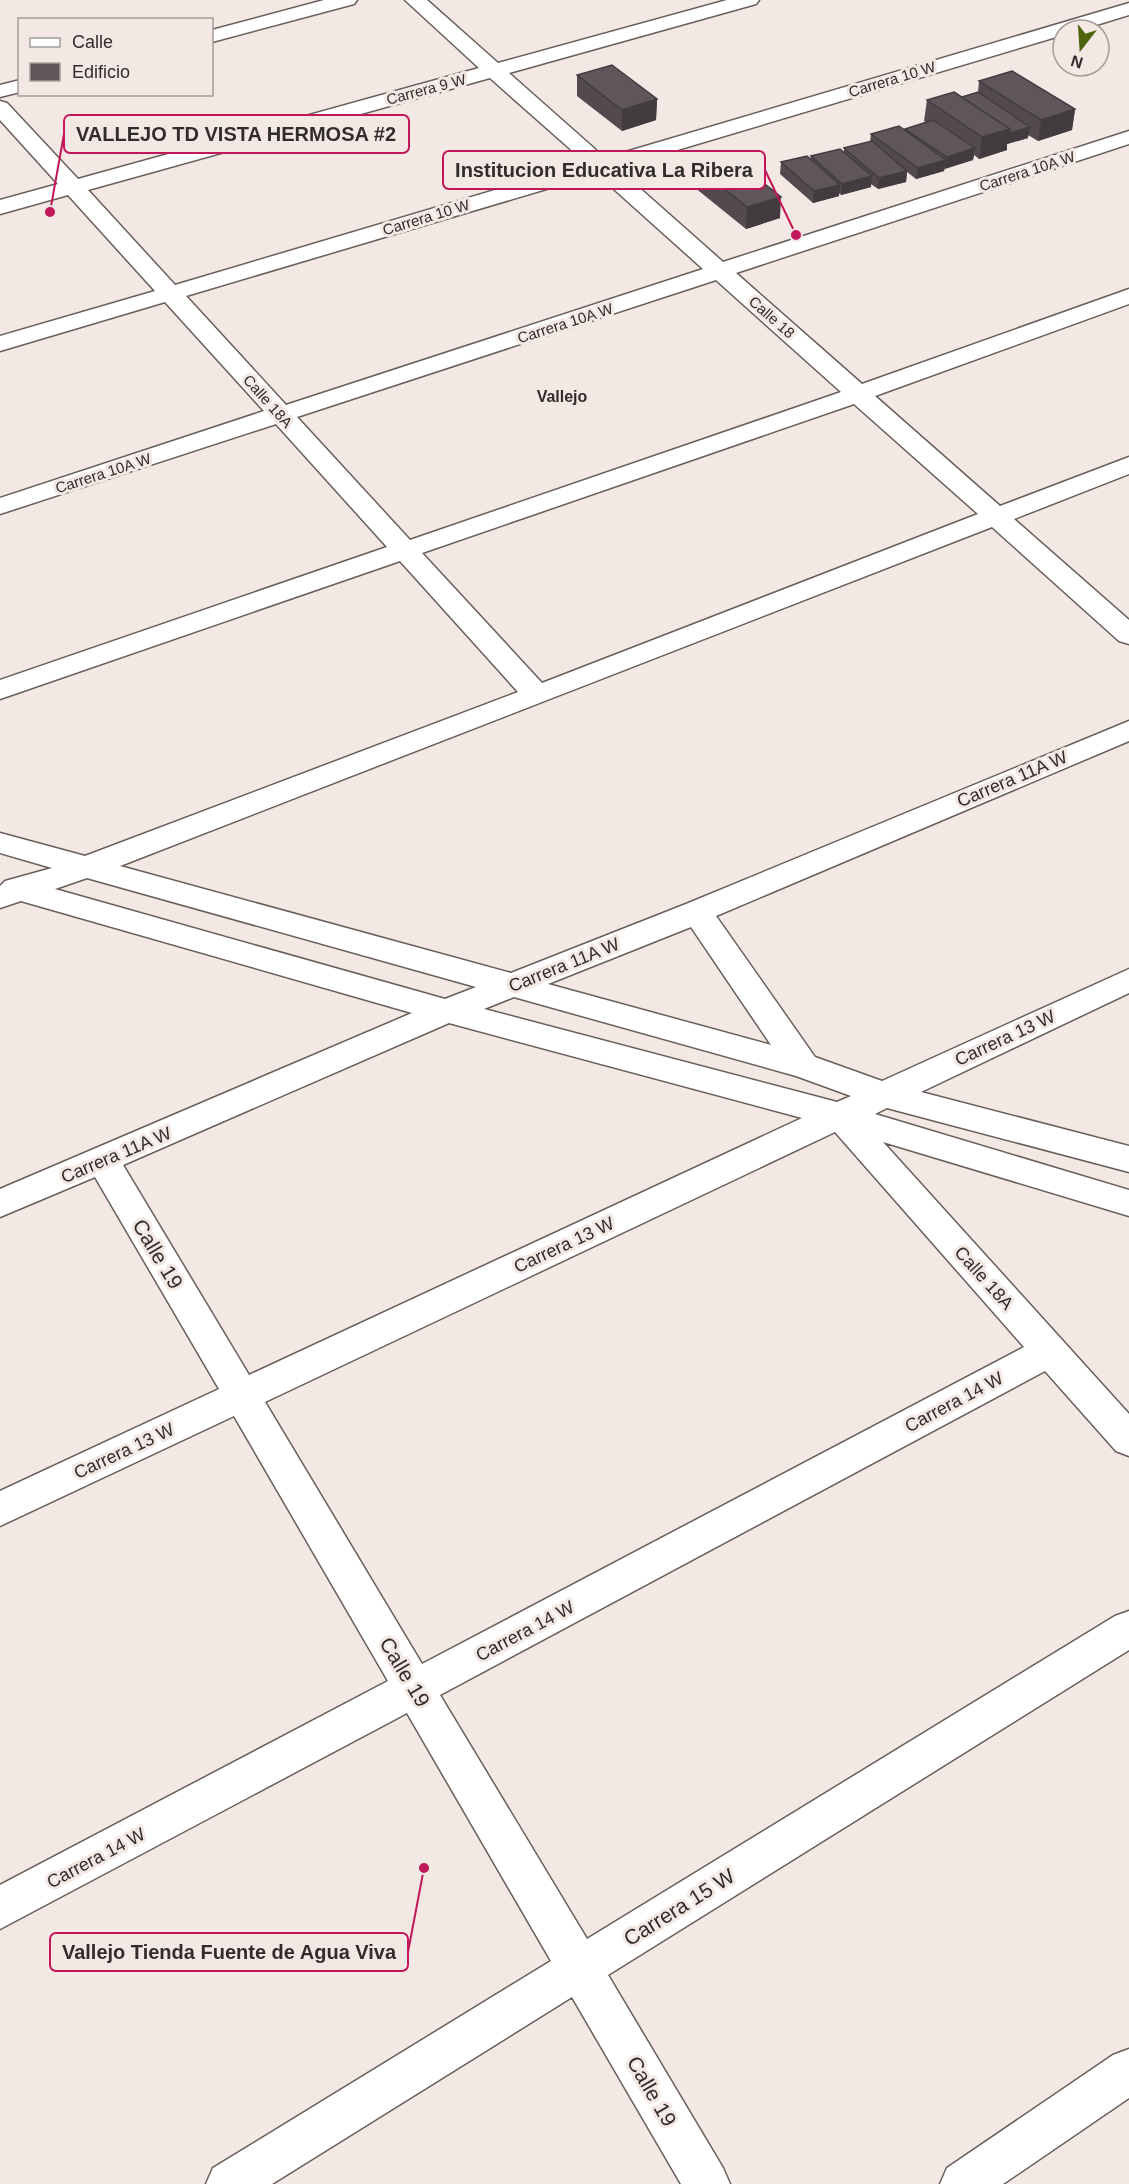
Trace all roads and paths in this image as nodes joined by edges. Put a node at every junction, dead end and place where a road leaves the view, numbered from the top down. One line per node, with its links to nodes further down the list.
1 (347, 0): 5 (street)
2 (415, 0): 6 (street, Calle 18)
3 (749, 0): 6 (street, Carrera 9 W)
4 (1129, 9): 11 (street, Carrera 10 W)
5 (213, 36)
6 (494, 70): 11 (street, Calle 18); 12 (street, Carrera 9 W)
7 (18, 86): 8 (street)
8 (0, 91)
9 (0, 106): 12 (street, Calle 18A)
10 (1129, 137): 14 (street, Carrera 10A W)
11 (601, 165): 14 (street, Calle 18); 15 (street, Carrera 10 W)
12 (73, 186): 13 (street, Carrera 9 W); 15 (street, Calle 18A)
13 (0, 207)
14 (720, 272): 18 (street, Calle 18); 19 (street, Carrera 10A W)
15 (170, 294): 17 (street, Carrera 10 W); 19 (street, Calle 18A)
16 (1129, 296): 18 (street)
17 (0, 344)
18 (858, 394): 22 (street, Calle 18); 23 (street)
19 (281, 415): 21 (street, Carrera 10A W); 23 (street, Calle 18A)
20 (1129, 465): 22 (street)
21 (0, 506)
22 (996, 517): 24 (street, Calle 18); 26 (street)
23 (404, 550): 25 (street); 26 (street, Calle 18A)
24 (1129, 635)
25 (0, 690)
26 (537, 695): 29 (street)
27 (1129, 729): 31 (street, Carrera 11A W)
28 (0, 843): 29 (street)
29 (86, 867): 30 (street); 33 (street)
30 (6, 890): 34 (street)
31 (697, 912): 33 (street, Carrera 11A W); 35 (street)
32 (1129, 980): 36 (street, Carrera 13 W)
33 (513, 986): 34 (street, Carrera 11A W); 35 (street)
34 (447, 1011): 37 (street); 39 (street, Carrera 11A W)
35 (803, 1066): 36 (street)
36 (885, 1095): 37 (street, Carrera 13 W); 38 (street)
37 (840, 1116): 40 (street); 42 (street, Calle 18A); 43 (street, Carrera 13 W)
38 (1129, 1159)
39 (103, 1161): 41 (street, Carrera 11A W); 43 (street, Calle 19)
40 (1129, 1203)
41 (0, 1204)
42 (1050, 1351): 44 (street, Calle 18A); 47 (street, Carrera 14 W)
43 (242, 1396): 45 (street, Carrera 13 W); 47 (street, Calle 19)
44 (1129, 1440)
45 (0, 1509)
46 (1129, 1629): 49 (street, Carrera 15 W)
47 (415, 1690): 48 (street, Carrera 14 W); 49 (street, Calle 19)
48 (0, 1908)
49 (580, 1968): 51 (street, Carrera 15 W); 52 (street, Calle 19)
50 (1129, 2071): 53 (street)
51 (229, 2184)
52 (707, 2184)
53 (963, 2184)

